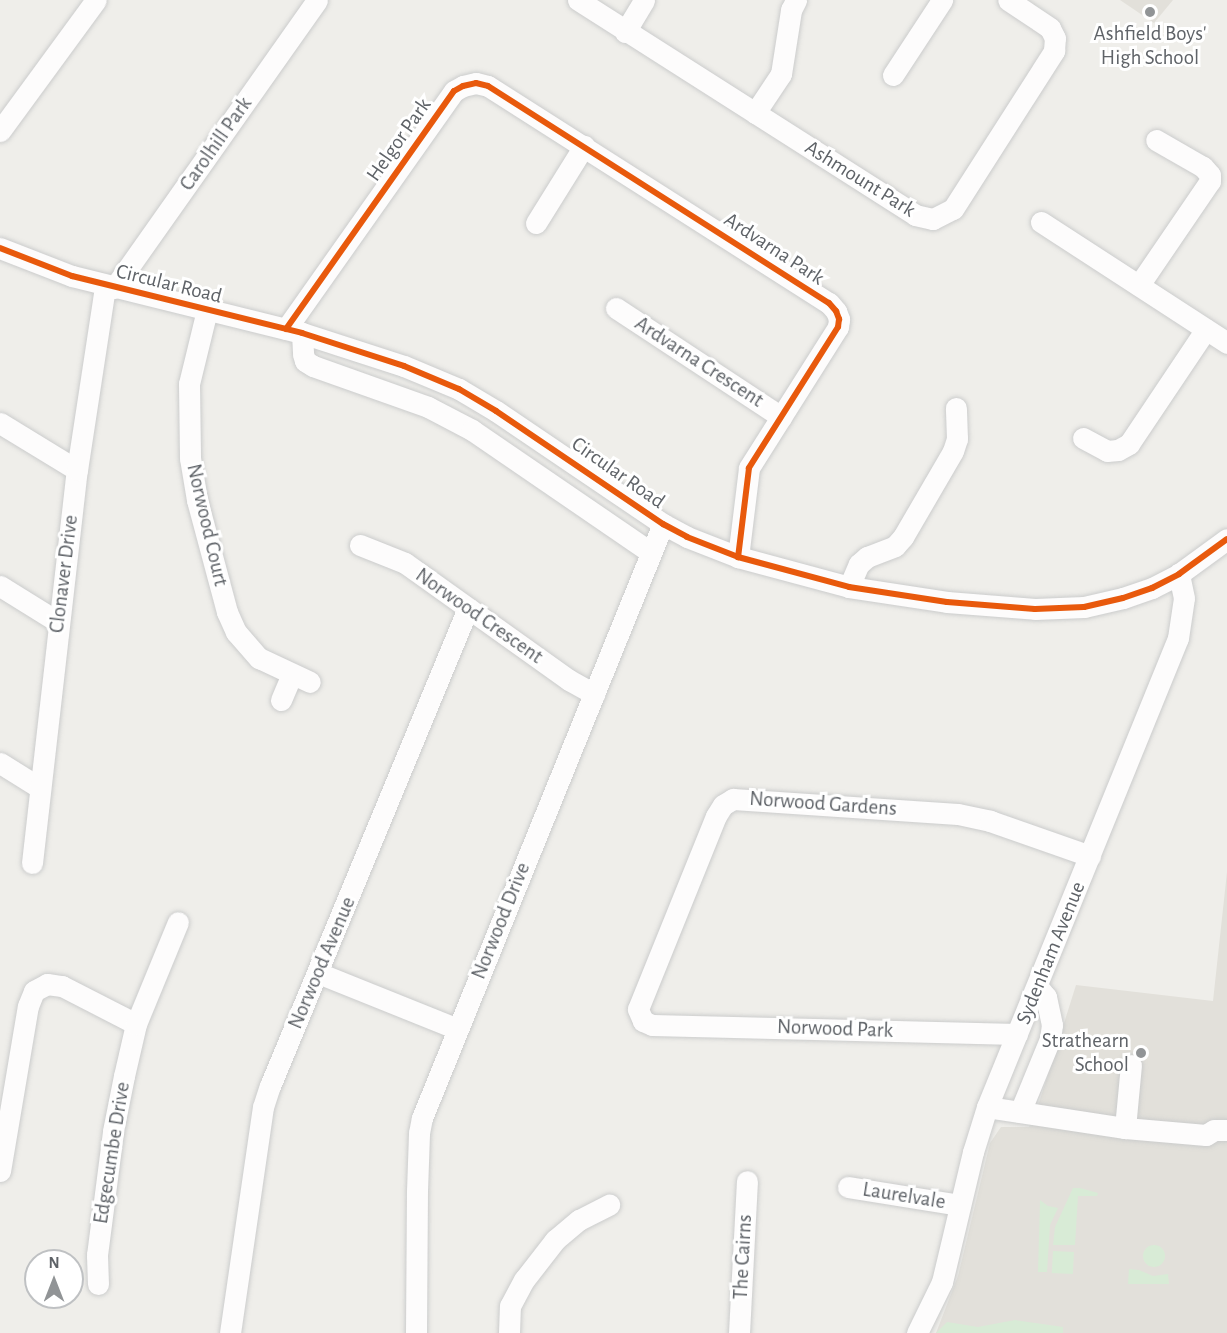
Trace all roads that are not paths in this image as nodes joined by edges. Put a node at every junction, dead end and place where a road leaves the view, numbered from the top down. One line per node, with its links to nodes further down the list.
1 (96, 0): 11 (street)
2 (317, 0): 18 (street, Carolhill Park)
3 (578, 0): 8 (street, Ashmount Park)
4 (644, 0): 8 (street)
5 (796, 0): 10 (street)
6 (942, 0): 9 (street)
7 (1008, 0): 10 (street, Ashmount Park)
8 (625, 32): 10 (street, Ashmount Park)
9 (893, 75)
10 (756, 113)
11 (0, 131)
12 (1156, 140): 17 (street)
13 (584, 146): 15 (street); 22 (street, Helgor Park); 25 (street, Ardvarna Park)
14 (1041, 222): 17 (street)
15 (536, 223)
16 (0, 248): 18 (street, Circular Road)
17 (1139, 285): 21 (street)
18 (109, 287): 20 (street, Circular Road); 28 (street, Clonaver Drive)
19 (616, 308): 25 (street, Ardvarna Crescent)
20 (207, 310): 22 (street, Circular Road); 40 (street, Norwood Court)
21 (1206, 329): 23 (street); 27 (street)
22 (294, 331): 29 (street, Circular Road); 32 (street)
23 (1227, 343)
24 (956, 408): 36 (street)
25 (781, 417): 33 (street, Ardvarna Park)
26 (0, 423): 28 (street)
27 (1083, 438)
28 (77, 470): 38 (street, Clonaver Drive)
29 (663, 524): 32 (street, Norwood Drive); 33 (street, Circular Road)
30 (1227, 539): 34 (street, Circular Road)
31 (360, 545): 37 (street, Norwood Crescent)
32 (650, 552): 39 (street, Norwood Drive)
33 (738, 557): 36 (street, Circular Road)
34 (1179, 574): 36 (street, Circular Road); 43 (street, Sydenham Avenue)
35 (0, 586): 38 (street)
36 (849, 587)
37 (468, 608): 39 (street, Norwood Crescent); 46 (street, Norwood Avenue)
38 (58, 622): 42 (street, Clonaver Drive)
39 (594, 694): 50 (street, Norwood Drive)
40 (281, 700)
41 (0, 764): 42 (street)
42 (40, 788): 44 (street, Clonaver Drive)
43 (1090, 856): 47 (street, Sydenham Avenue); 49 (street, Norwood Gardens)
44 (32, 864)
45 (178, 922): 48 (street, Edgecumbe Drive)
46 (318, 973): 50 (street); 63 (street, Norwood Avenue)
47 (1037, 986): 51 (street, Sydenham Avenue); 54 (street)
48 (136, 1023): 57 (street); 62 (street, Edgecumbe Drive)
49 (652, 1024): 51 (street, Norwood Park)
50 (457, 1029): 64 (street, Norwood Drive)
51 (1017, 1034): 53 (street, Sydenham Avenue)
52 (1131, 1065): 55 (street)
53 (987, 1107): 54 (street); 61 (street, Sydenham Avenue)
54 (1020, 1112): 55 (street)
55 (1125, 1128): 56 (street)
56 (1227, 1130)
57 (0, 1171)
58 (747, 1181): 66 (street, The Cairns)
59 (848, 1187): 61 (street, Laurelvale)
60 (609, 1205): 65 (street)
61 (960, 1205): 67 (street, Sydenham Avenue)
62 (98, 1284)
63 (230, 1333)
64 (416, 1333)
65 (509, 1333)
66 (740, 1333)
67 (918, 1333)

